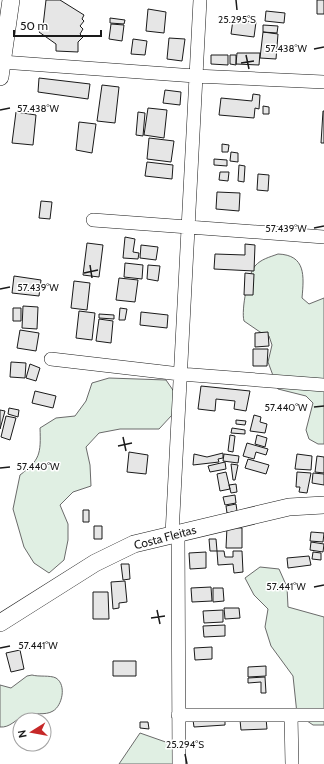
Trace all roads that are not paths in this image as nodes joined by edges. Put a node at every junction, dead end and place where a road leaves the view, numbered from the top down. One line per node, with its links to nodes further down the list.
1 (11, 0): 3 (main road)
2 (200, 0): 4 (street)
3 (1, 70): 4 (street)
4 (196, 76): 5 (street); 7 (street)
5 (324, 82)
6 (93, 220): 7 (street)
7 (188, 227): 8 (street); 10 (street)
8 (324, 237)
9 (51, 359): 10 (street)
10 (180, 374): 11 (street); 13 (street)
11 (324, 385)
12 (324, 505): 13 (main road, Costa Fleitas)
13 (175, 534): 14 (main road, Costa Fleitas); 15 (street)
14 (0, 623)
15 (178, 715): 16 (street); 18 (street)
16 (291, 715): 17 (street); 19 (street)
17 (324, 715)
18 (179, 764)
19 (292, 764)

